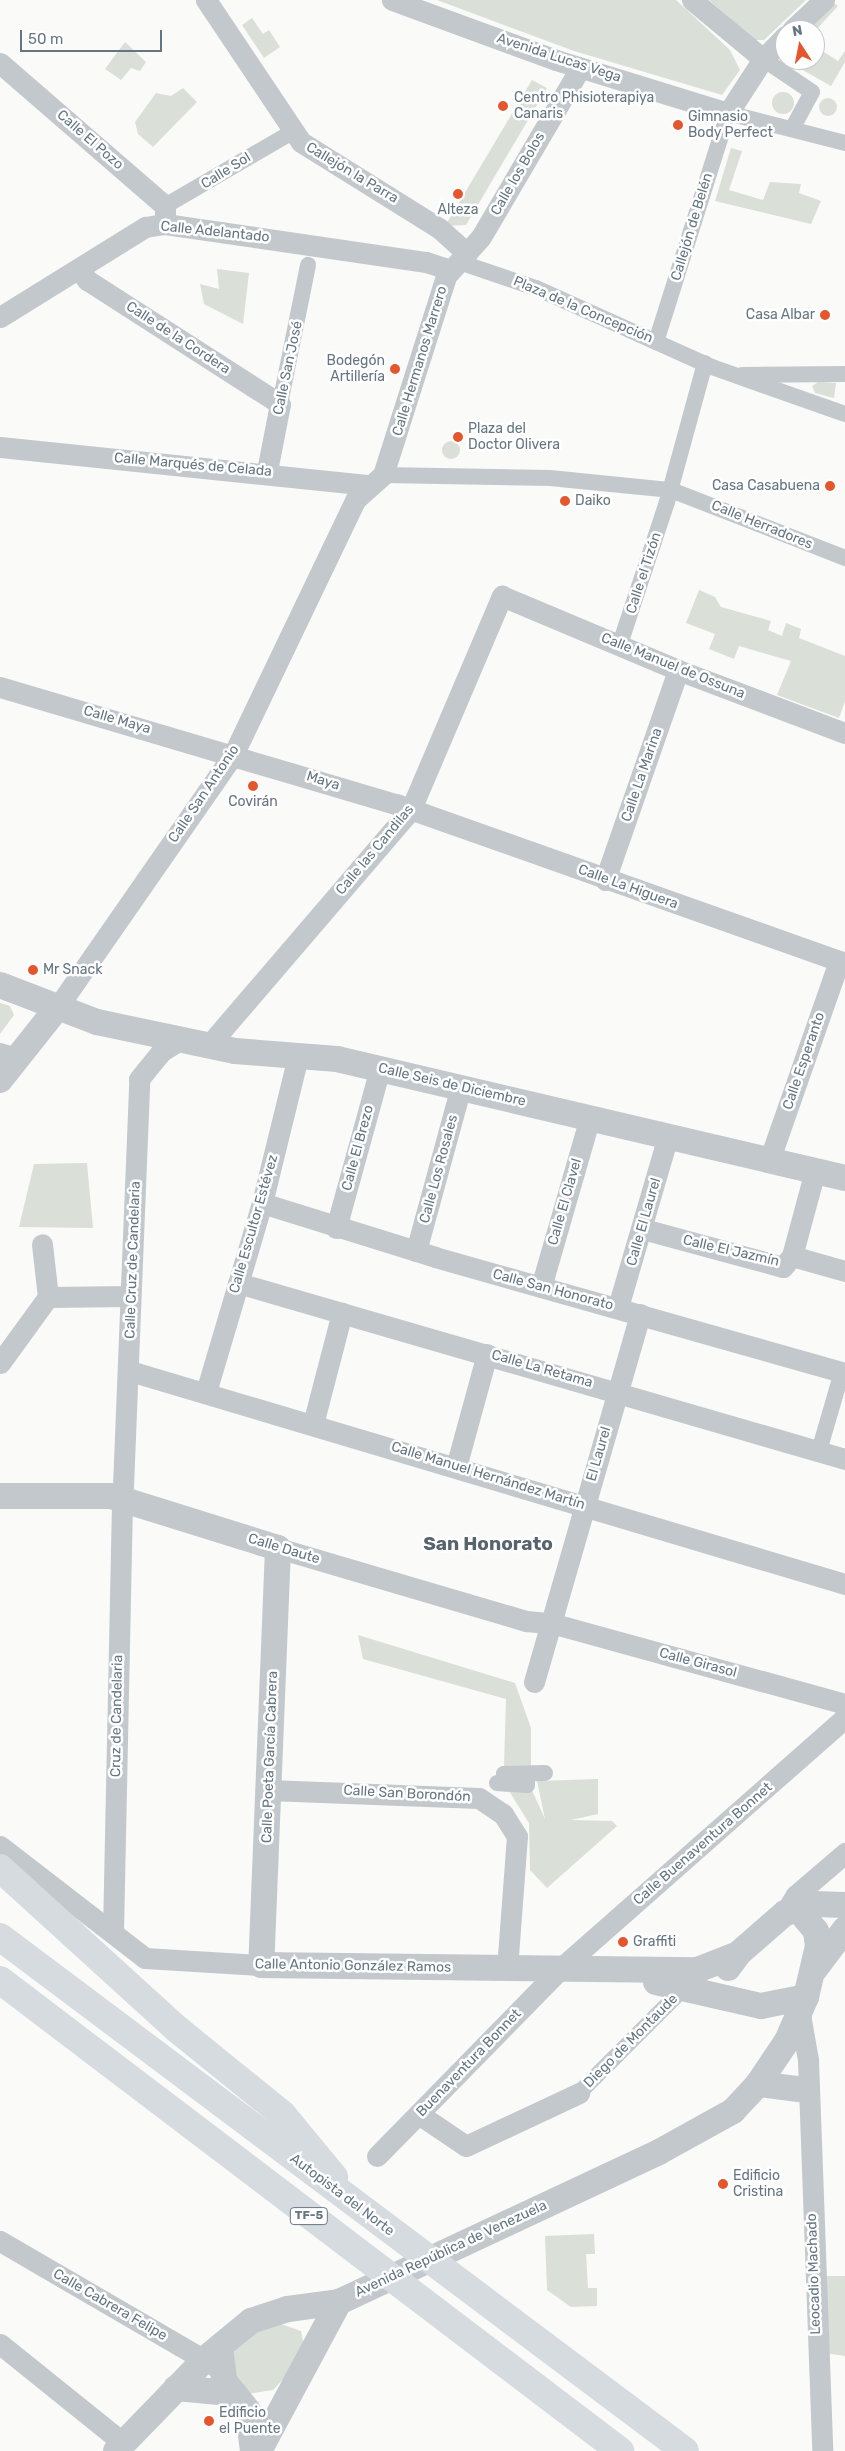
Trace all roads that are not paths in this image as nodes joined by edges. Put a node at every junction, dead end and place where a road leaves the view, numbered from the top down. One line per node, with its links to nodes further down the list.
1 (206, 0): 15 (street, Callejón la Parra)
2 (392, 0): 9 (street, Avenida Lucas Vega)
3 (692, 0): 7 (street)
4 (824, 0): 5 (street)
5 (803, 20)
6 (775, 46): 7 (street)
7 (766, 55): 10 (street); 11 (street)
8 (0, 63): 14 (street, Calle El Pozo)
9 (580, 68): 10 (street, Avenida Lucas Vega); 15 (street, Calle los Bolos)
10 (728, 113): 11 (street); 19 (street, Callejón de Belén)
11 (792, 129): 13 (street)
12 (287, 135): 14 (street, Calle Sol)
13 (845, 143)
14 (165, 215): 15 (street, Calle Adelantado); 17 (street, Calle Adelantado)
15 (457, 264): 19 (street, Plaza de la Concepción); 27 (street, Calle Hermanos Marrero)
16 (308, 265): 23 (street, Calle San José)
17 (79, 269): 18 (street, Calle Adelantado); 23 (street, Calle de la Cordera)
18 (0, 317)
19 (656, 342): 20 (street, Plaza de la Concepción)
20 (705, 363): 22 (street, Plaza de la Concepción); 28 (street)
21 (845, 374): 22 (street, Plaza de la Concepción)
22 (738, 376): 24 (street, Plaza de la Concepción)
23 (280, 404): 26 (street, Calle San José)
24 (845, 414)
25 (0, 447): 26 (street, Calle Marqués de Celada)
26 (267, 471): 27 (street, Calle Marqués de Celada)
27 (376, 480): 28 (street); 35 (street, Calle San Antonio)
28 (672, 495): 29 (street, Calle Herradores); 31 (street, Calle el Tizón)
29 (845, 558)
30 (502, 596): 31 (street, Calle Manuel de Ossuna); 36 (street, Calle las Candilas)
31 (620, 644): 32 (street, Calle Manuel de Ossuna)
32 (678, 670): 34 (street, Calle Manuel de Ossuna); 37 (street, Calle La Marina)
33 (0, 687): 35 (street, Calle Maya)
34 (845, 733)
35 (234, 753): 36 (street, Maya); 40 (street, Calle San Antonio)
36 (411, 809): 37 (street, Calle La Higuera); 42 (street, Calle las Candilas)
37 (605, 880): 38 (street, Calle La Higuera)
38 (842, 962): 50 (street, Calle Esperanto)
39 (0, 985): 40 (street, Calle Seis de Diciembre)
40 (57, 1008): 41 (street, Calle Seis de Diciembre); 43 (street, Calle San Antonio)
41 (181, 1039): 42 (street, Calle Seis de Diciembre); 62 (street, Calle Cruz de Candelaria)
42 (209, 1045): 44 (street, Calle Seis de Diciembre)
43 (9, 1053): 46 (street, Calle San Antonio)
44 (298, 1056): 45 (street, Calle Seis de Diciembre); 53 (street, Calle Escultor Estévez)
45 (380, 1068): 47 (street, Calle Seis de Diciembre); 54 (street, Calle El Brezo)
46 (0, 1080)
47 (461, 1086): 48 (street, Calle Seis de Diciembre); 57 (street, Calle Los Rosales)
48 (590, 1117): 49 (street, Calle Seis de Diciembre); 61 (street, Calle El Clavel)
49 (668, 1136): 50 (street, Calle Seis de Diciembre); 55 (street, Calle El Laurel)
50 (769, 1161): 51 (street, Calle Seis de Diciembre)
51 (815, 1171): 52 (street, Calle Seis de Diciembre); 58 (street)
52 (845, 1178)
53 (262, 1202): 54 (street, Calle San Honorato); 60 (street, Calle Escultor Estévez)
54 (336, 1228): 57 (street, Calle San Honorato)
55 (643, 1229): 58 (street, Calle El Jazmín); 64 (street, Calle El Laurel)
56 (42, 1244): 63 (street)
57 (416, 1251): 61 (street, Calle San Honorato)
58 (792, 1256): 59 (street, Calle El Jazmín)
59 (845, 1271)
60 (238, 1283): 65 (street, Calle La Retama); 72 (street, Calle Escultor Estévez)
61 (542, 1287): 64 (street, Calle San Honorato)
62 (130, 1296): 63 (street); 69 (street, Calle Cruz de Candelaria)
63 (48, 1297): 68 (street)
64 (618, 1307): 66 (street, Calle San Honorato)
65 (342, 1313): 67 (street, Calle La Retama); 73 (street)
66 (640, 1314): 70 (street, Calle San Honorato); 71 (street, El Laurel)
67 (487, 1354): 71 (street, Calle La Retama); 76 (street)
68 (0, 1363)
69 (130, 1372): 72 (street, Calle Manuel Hernández Martín); 78 (street, Calle Cruz de Candelaria)
70 (844, 1372): 74 (street)
71 (618, 1390): 74 (street, Calle La Retama); 79 (street, El Laurel)
72 (206, 1392): 73 (street, Calle Manuel Hernández Martín)
73 (312, 1424): 76 (street, Calle Manuel Hernández Martín)
74 (819, 1451): 75 (street, Calle La Retama)
75 (845, 1459)
76 (456, 1467): 79 (street, Calle Manuel Hernández Martín)
77 (5, 1494): 78 (street, Calle Daute)
78 (122, 1499): 80 (street, Calle Daute); 96 (street, Cruz de Candelaria)
79 (585, 1505): 81 (street, Calle Manuel Hernández Martín); 82 (street, El Laurel)
80 (278, 1548): 82 (street, Calle Daute); 87 (street, Calle Poeta García Cabrera)
81 (845, 1584)
82 (551, 1623): 83 (street, El Laurel); 84 (street, Calle Girasol)
83 (534, 1682)
84 (845, 1704)
85 (845, 1718): 101 (street, Calle Buenaventura Bonnet)
86 (545, 1773): 88 (street)
87 (268, 1790): 88 (street, Calle San Borondón); 99 (street, Calle Poeta García Cabrera)
88 (496, 1809): 100 (street, Calle San Borondón)
89 (0, 1846): 96 (street, Calle Antonio González Ramos)
90 (845, 1853): 93 (street)
91 (0, 1868): 116 (highway)
92 (845, 1905): 93 (street)
93 (791, 1910): 98 (street); 103 (street)
94 (0, 1920): 107 (highway)
95 (845, 1929): 103 (street)
96 (113, 1932): 99 (street, Calle Antonio González Ramos)
97 (0, 1937): 107 (highway, Autopista del Norte / TF-5)
98 (738, 1954): 102 (street, Calle Antonio González Ramos); 106 (street)
99 (261, 1966): 100 (street, Calle Antonio González Ramos)
100 (507, 1969): 101 (street, Calle Antonio González Ramos)
101 (560, 1969): 102 (street, Calle Antonio González Ramos); 114 (street, Buenaventura Bonnet)
102 (604, 1972): 105 (street, Calle Antonio González Ramos)
103 (813, 1972): 109 (street, Avenida República de Venezuela)
104 (0, 1980): 129 (highway, TF-5)
105 (684, 1988): 106 (street, Calle Antonio González Ramos); 112 (street, Diego de Montaude)
106 (730, 1998): 108 (street, Calle Antonio González Ramos)
107 (86, 2000): 116 (highway, Autopista del Norte / TF-5)
108 (761, 2006): 109 (street); 110 (street)
109 (803, 2006): 110 (street, Avenida República de Venezuela); 113 (street, Leocadio Machado)
110 (787, 2041): 111 (street, Avenida República de Venezuela); 113 (street, Leocadio Machado)
111 (758, 2084): 113 (street); 118 (street, Avenida República de Venezuela)
112 (579, 2093): 114 (street, Diego de Montaude)
113 (806, 2093): 131 (street, Leocadio Machado)
114 (420, 2115): 115 (street, Buenaventura Bonnet)
115 (377, 2156)
116 (352, 2202): 130 (highway, Autopista del Norte / TF-5)
117 (0, 2241): 122 (street, Calle Cabrera Felipe)
118 (339, 2302): 119 (street, Avenida República de Venezuela); 120 (street)
119 (288, 2309): 120 (street); 122 (street, Avenida República de Venezuela)
120 (314, 2345): 123 (street)
121 (3, 2350): 126 (street)
122 (215, 2359): 124 (street, Avenida República de Venezuela); 125 (street)
123 (294, 2385): 125 (street); 128 (street)
124 (176, 2388): 125 (street); 126 (street, Avenida República de Venezuela)
125 (235, 2396): 127 (street)
126 (120, 2447)
127 (253, 2451)
128 (259, 2451)
129 (620, 2451)
130 (685, 2451)
131 (822, 2451)

